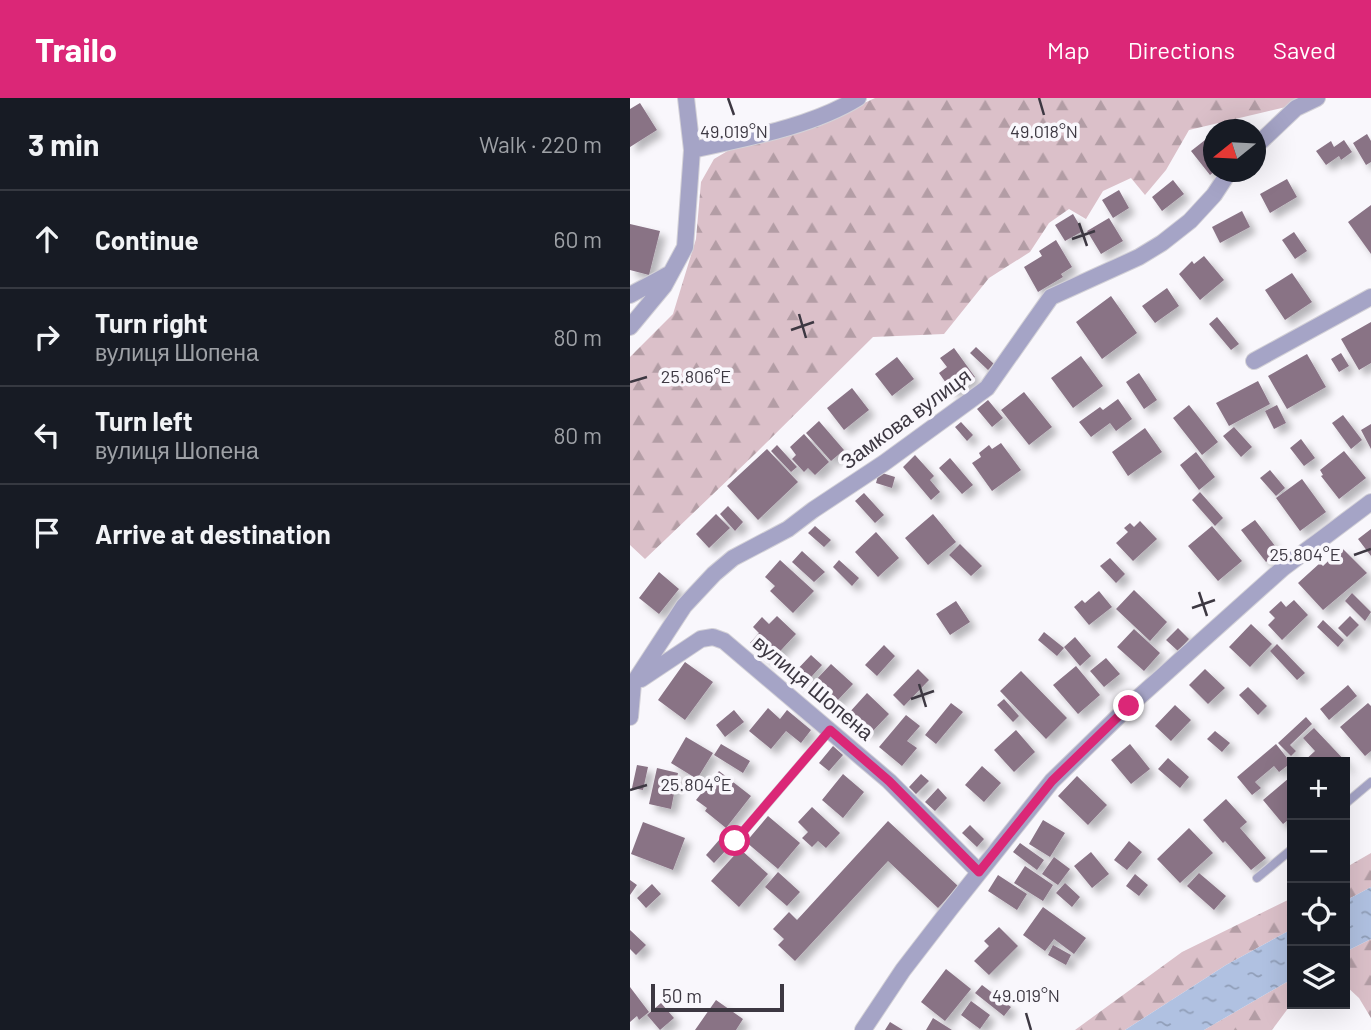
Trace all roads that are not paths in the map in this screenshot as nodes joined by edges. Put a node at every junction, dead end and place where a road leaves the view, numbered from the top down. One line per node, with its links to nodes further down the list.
1 (686, 98): 5 (street)
2 (858, 98): 5 (street)
3 (1317, 98): 4 (street)
4 (1266, 136)
5 (692, 150): 7 (street)
6 (1222, 182): 13 (street, Замкова вулиця)
7 (673, 271): 8 (street); 10 (street)
8 (630, 295)
9 (1371, 297): 11 (street)
10 (630, 327)
11 (1254, 361)
12 (1371, 502): 20 (street)
13 (633, 684): 14 (street, Замкова вулиця); 15 (street, вулиця Шопена)
14 (630, 718)
15 (830, 730): 18 (lane); 20 (street, вулиця Шопена)
16 (1371, 782): 17 (lane)
17 (1350, 800)
18 (735, 841)
19 (1287, 853): 21 (lane)
20 (979, 872): 22 (street)
21 (1257, 878)
22 (863, 1030)

